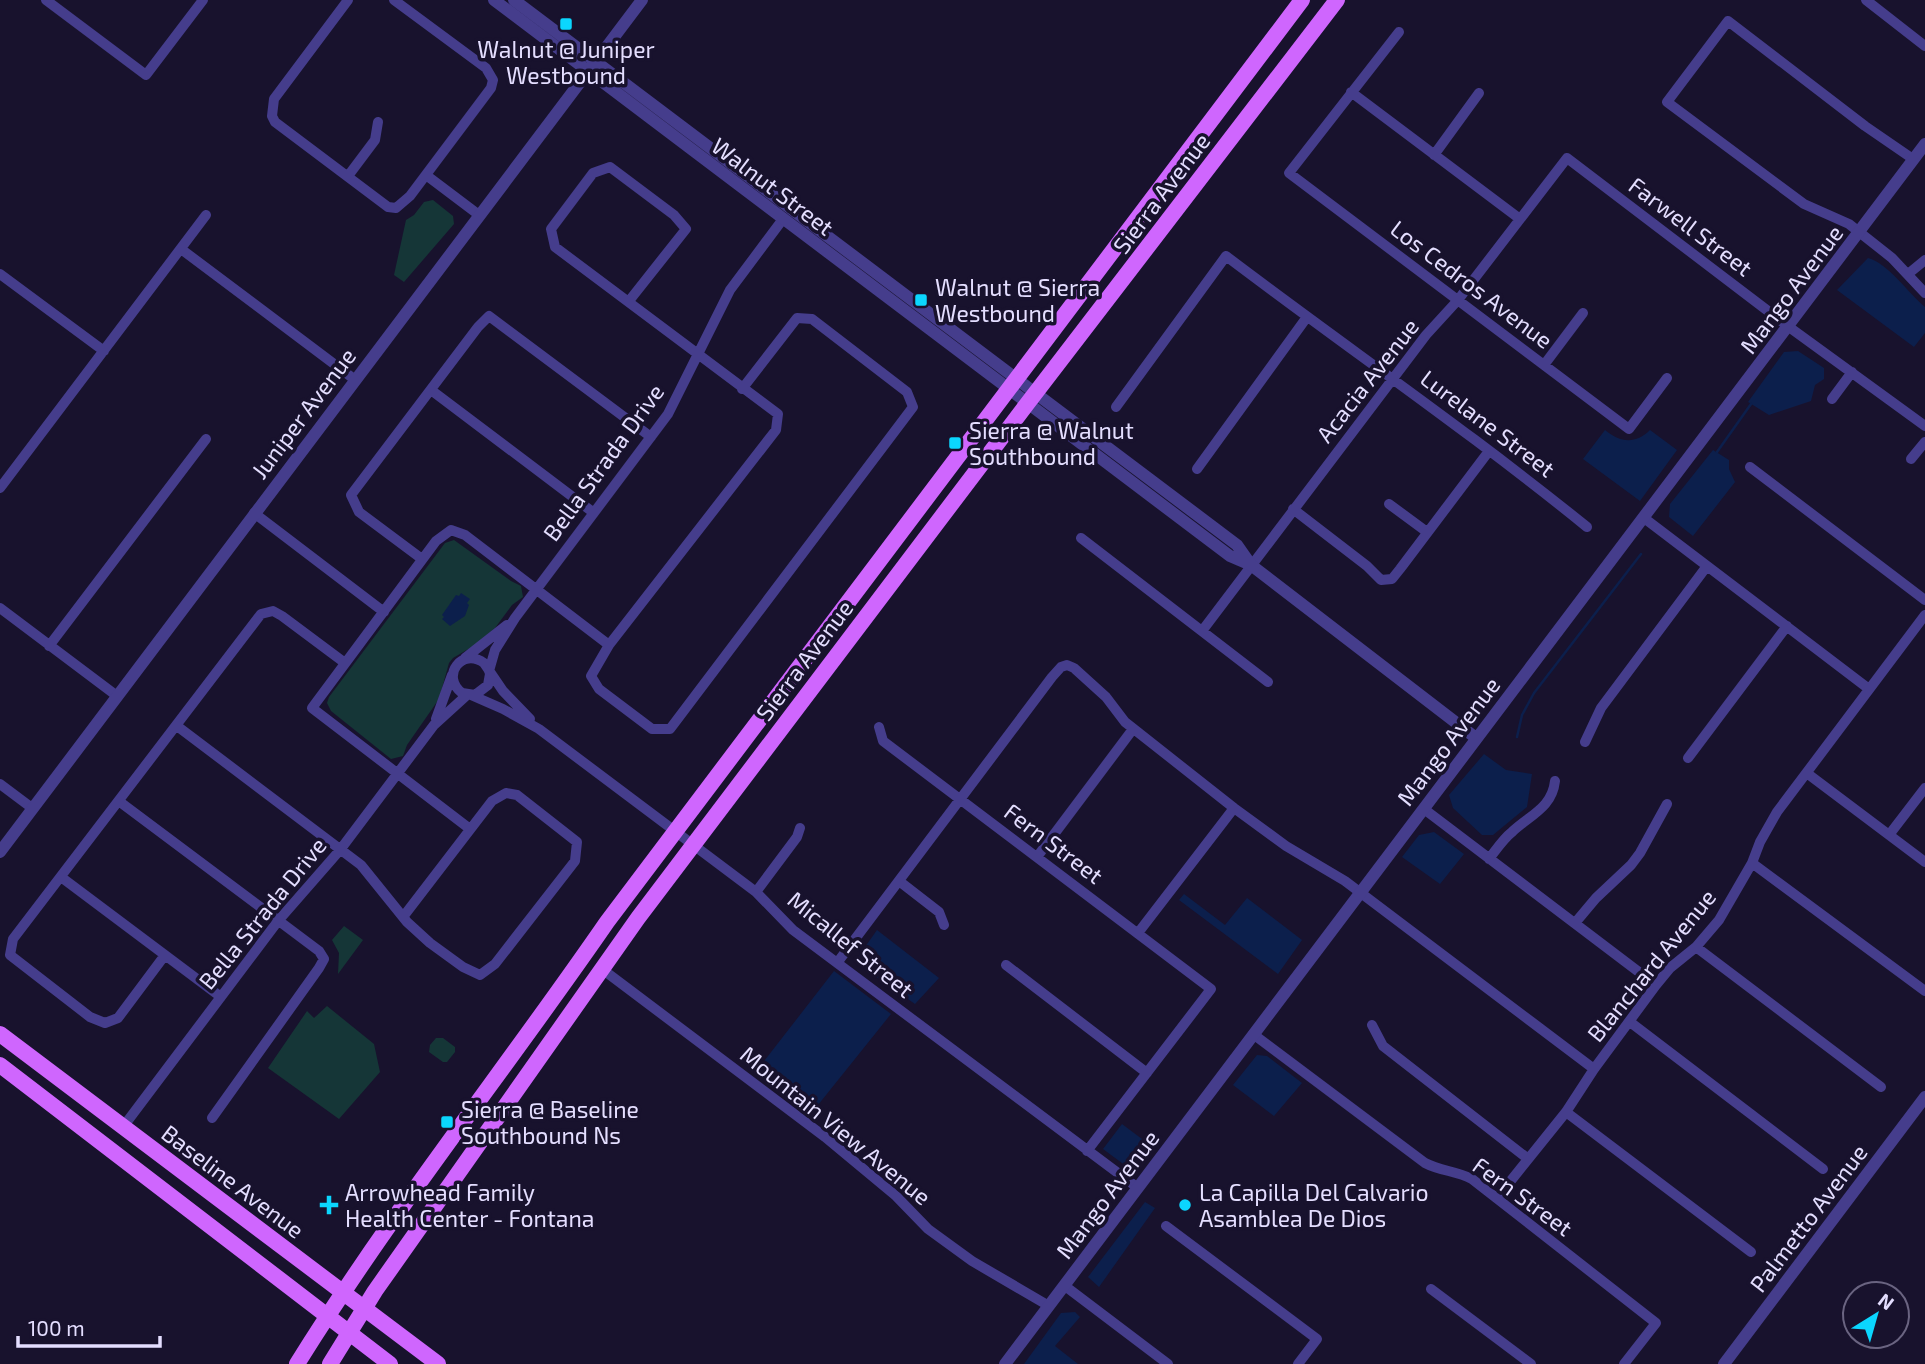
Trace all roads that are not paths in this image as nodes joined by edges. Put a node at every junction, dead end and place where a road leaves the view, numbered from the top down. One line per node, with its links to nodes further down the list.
1 (46, 0): 2 (street)
2 (203, 0)
3 (348, 0): 22 (street)
4 (394, 0): 21 (street)
5 (494, 0): 13 (street, Walnut Street)
6 (514, 0): 13 (street, Walnut Street)
7 (642, 0): 13 (street, Juniper Avenue)
8 (1302, 0): 45 (main road, Sierra Avenue)
9 (1337, 0): 48 (main road, Sierra Avenue)
10 (1866, 0): 12 (street)
11 (1399, 32): 14 (street)
12 (1925, 46)
13 (592, 66): 24 (street, Juniper Avenue); 25 (street, Walnut Street); 45 (street, Walnut Street)
14 (1351, 92): 18 (street); 33 (street, Los Cedros Avenue)
15 (1479, 93): 18 (street)
16 (379, 122): 22 (street)
17 (1925, 144): 20 (street, Mango Avenue)
18 (1434, 155): 26 (street)
19 (1567, 158): 26 (street, Acacia Avenue); 37 (street, Farwell Street)
20 (1913, 159): 27 (street, Mango Avenue); 27 (street)
21 (426, 175): 22 (street); 24 (street)
22 (348, 176)
23 (206, 215): 28 (street)
24 (479, 215): 43 (street, Juniper Avenue)
25 (783, 219): 39 (street, Bella Strada Drive); 45 (street, Walnut Street)
26 (1520, 219): 33 (street, Acacia Avenue)
27 (1859, 233): 31 (street); 37 (street, Mango Avenue)
28 (181, 249): 38 (street); 43 (street)
29 (1925, 260): 31 (street)
30 (0, 274): 38 (street)
31 (1908, 275): 32 (street)
32 (1925, 293)
33 (1458, 300): 40 (street, Los Cedros Avenue); 44 (street, Acacia Avenue)
34 (629, 301): 34 (street); 39 (street)
35 (1583, 313): 40 (street)
36 (1307, 317): 44 (street, Lurelane Street); 50 (street, Lurelane Street); 58 (street)
37 (1789, 327): 41 (street, Farwell Street); 64 (street, Mango Avenue)
38 (104, 351): 59 (street)
39 (698, 353): 46 (street); 52 (street, Bella Strada Drive)
40 (1544, 365): 42 (street, Los Cedros Avenue)
41 (1852, 372): 49 (street); 51 (street, Farwell Street)
42 (1667, 378)
43 (354, 379): 62 (street, Juniper Avenue)
44 (1395, 379): 55 (street, Lurelane Street); 61 (street, Acacia Avenue)
45 (1013, 385): 48 (street, Walnut Street); 110 (main road, Sierra Avenue)
46 (742, 389): 79 (street); 79 (street)
47 (431, 390): 52 (street); 63 (street); 68 (street)
48 (1031, 399): 69 (street, Walnut Street); 112 (main road, Sierra Avenue)
49 (1832, 400)
50 (1116, 407)
51 (1925, 426)
52 (651, 437): 63 (street, Bella Strada Drive)
53 (206, 439): 80 (street)
54 (1925, 442): 56 (street)
55 (1489, 451): 65 (street, Lurelane Street); 66 (street)
56 (1911, 459)
57 (1751, 467): 72 (street)
58 (1197, 469)
59 (0, 488)
60 (1389, 503): 66 (street)
61 (1293, 509): 66 (street); 69 (street, Acacia Avenue)
62 (254, 513): 74 (street); 88 (street, Juniper Avenue)
63 (594, 513): 71 (street, Bella Strada Drive)
64 (1644, 518): 70 (street); 94 (street, Mango Avenue)
65 (1587, 527)
66 (1427, 532)
67 (1080, 538): 78 (street)
68 (422, 559): 71 (street); 74 (street)
69 (1251, 565): 78 (street, Acacia Avenue); 94 (street, Walnut Street)
70 (1707, 566): 77 (street); 95 (street)
71 (536, 589): 76 (street, Bella Strada Drive); 79 (street)
72 (1925, 600)
73 (0, 608): 80 (street)
74 (384, 612): 82 (street)
75 (1925, 615): 86 (street, Blanchard Avenue)
76 (515, 618): 81 (street, Bella Strada Drive); 83 (street, Bella Strada Drive)
77 (1787, 626): 86 (street); 96 (street)
78 (1202, 631): 85 (street)
79 (609, 645)
80 (49, 646): 88 (street)
81 (462, 660): 83 (street); 84 (street)
82 (345, 663): 90 (street); 97 (street)
83 (489, 672): 87 (street); 92 (street, Micallef Street)
84 (452, 675): 87 (street); 89 (street, Bella Strada Drive)
85 (1268, 682)
86 (1869, 689): 98 (street, Blanchard Avenue)
87 (469, 695): 89 (street, Bella Strada Drive); 92 (street, Micallef Street)
88 (117, 696): 106 (street, Juniper Avenue)
89 (433, 725): 97 (street, Bella Strada Drive)
90 (177, 726): 103 (street); 113 (street)
91 (879, 727): 102 (street, Fern Street)
92 (539, 729): 110 (street, Micallef Street)
93 (1133, 729): 102 (street); 105 (street); 115 (street)
94 (1476, 738): 107 (street, Mango Avenue)
95 (1585, 742)
96 (1688, 758)
97 (396, 773): 109 (street); 113 (street, Bella Strada Drive)
98 (1808, 774): 111 (street); 118 (street, Blanchard Avenue)
99 (1555, 781): 116 (street)
100 (0, 784): 106 (street)
101 (1925, 788): 111 (street)
102 (962, 799): 115 (street, Fern Street); 120 (street)
103 (120, 802): 119 (street); 124 (street)
104 (1667, 804): 125 (street)
105 (1234, 807): 122 (street); 127 (street)
106 (32, 808): 114 (street, Juniper Avenue)
107 (1424, 810): 116 (street); 122 (street, Mango Avenue)
108 (800, 828): 121 (street)
109 (470, 829): 123 (street); 123 (street)
110 (675, 832): 112 (street, Micallef Street); 157 (main road, Sierra Avenue)
111 (1889, 835): 117 (street)
112 (692, 845): 121 (street, Micallef Street); 132 (main road, Sierra Avenue)
113 (340, 850): 123 (street); 124 (street, Bella Strada Drive)
114 (0, 852)
115 (1037, 857): 127 (street, Fern Street)
116 (1489, 859): 125 (street)
117 (1925, 862)
118 (1752, 863): 128 (street, Blanchard Avenue); 134 (street)
119 (61, 877): 129 (street); 129 (street)
120 (899, 881): 126 (street); 130 (street)
121 (756, 892): 130 (street, Micallef Street)
122 (1360, 892): 139 (street, Mango Avenue); 141 (street)
123 (403, 917)
124 (278, 921): 135 (street, Bella Strada Drive); 146 (street)
125 (1575, 923): 133 (street)
126 (944, 925)
127 (1138, 933): 142 (street, Fern Street)
128 (1696, 947): 133 (street, Blanchard Avenue); 143 (street)
129 (165, 955): 135 (street)
130 (837, 963): 148 (street, Micallef Street)
131 (1006, 965): 142 (street)
132 (602, 969): 158 (street, Mountain View Avenue); 159 (main road, Sierra Avenue)
133 (1656, 985): 136 (street, Blanchard Avenue)
134 (1925, 991)
135 (221, 997): 147 (street, Bella Strada Drive)
136 (1630, 1022): 141 (street, Blanchard Avenue); 150 (street)
137 (1372, 1025): 149 (street)
138 (0, 1034): 147 (main road, Baseline Avenue)
139 (1253, 1034): 151 (street, Mango Avenue); 152 (street, Fern Street)
140 (0, 1065): 160 (main road)
141 (1594, 1069): 145 (street, Blanchard Avenue)
142 (1147, 1073): 148 (street)
143 (1881, 1087)
144 (1925, 1097): 171 (street, Palmetto Avenue)
145 (1566, 1112): 149 (street, Blanchard Avenue); 154 (street)
146 (212, 1118)
147 (123, 1127): 157 (main road, Baseline Avenue)
148 (1087, 1151): 151 (street, Micallef Street)
149 (1527, 1158): 152 (street, Blanchard Avenue)
150 (1823, 1169)
151 (1138, 1188): 155 (street, Mango Avenue)
152 (1497, 1198): 162 (street, Fern Street)
153 (1166, 1226): 169 (street)
154 (1751, 1252)
155 (1065, 1286): 158 (street, Mango Avenue); 168 (street)
156 (1431, 1289): 170 (street)
157 (344, 1293): 159 (main road, Baseline Avenue); 160 (main road, Sierra Avenue)
158 (1049, 1306): 167 (street, Mango Avenue)
159 (364, 1308): 161 (main road, Sierra Avenue); 166 (main road, Baseline Avenue)
160 (328, 1317): 161 (main road); 163 (main road, Sierra Avenue)
161 (349, 1332): 164 (main road, Sierra Avenue); 165 (main road)
162 (1625, 1363)
163 (297, 1364)
164 (330, 1364)
165 (390, 1364)
166 (439, 1364)
167 (1005, 1364)
168 (1168, 1364)
169 (1298, 1364)
170 (1531, 1364)
171 (1724, 1364)

